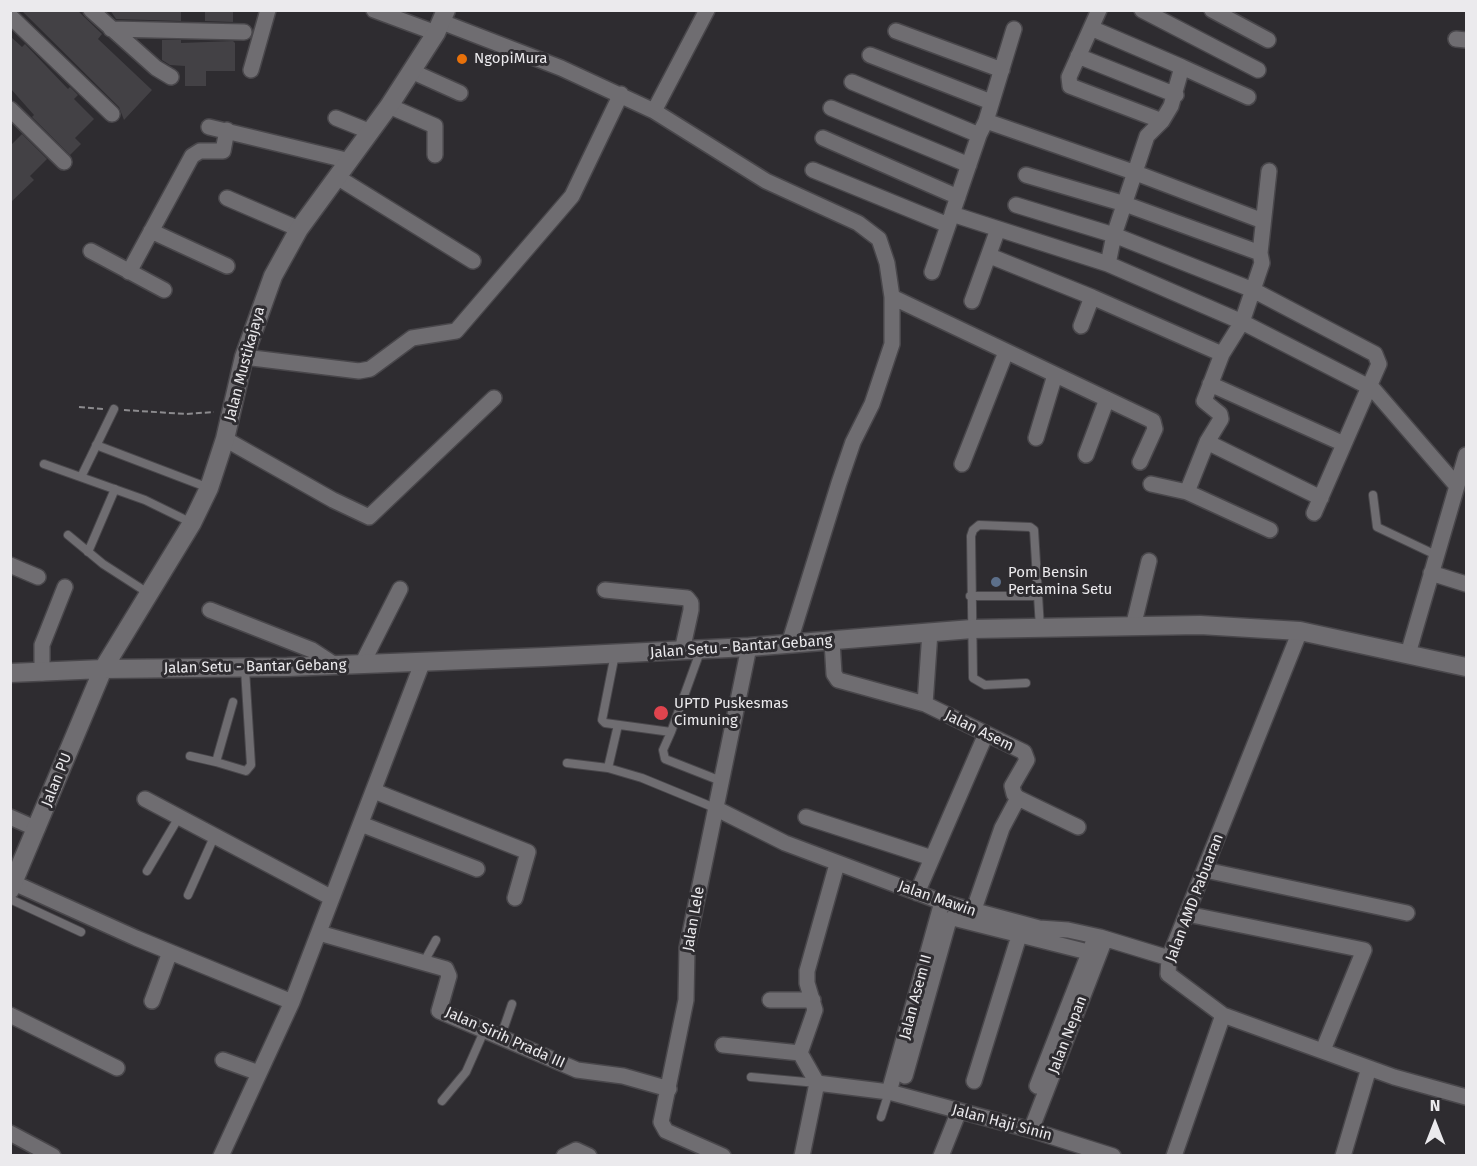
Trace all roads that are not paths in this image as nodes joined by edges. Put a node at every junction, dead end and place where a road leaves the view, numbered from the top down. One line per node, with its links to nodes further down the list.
1 (91, 10): 11 (street)
2 (268, 10): 19 (street)
3 (374, 10): 9 (street)
4 (707, 10): 33 (street)
5 (1099, 10): 10 (street)
6 (1142, 10): 21 (street)
7 (1212, 10): 15 (street)
8 (10, 16): 34 (street)
9 (441, 22): 22 (main road, Jalan Mustikajaya); 26 (street)
10 (1091, 28): 17 (street); 18 (street)
11 (111, 29): 14 (street); 23 (street)
12 (1014, 29): 20 (street)
13 (896, 31): 20 (street)
14 (244, 32)
15 (1268, 40)
16 (870, 55): 29 (street)
17 (1078, 56): 27 (street); 36 (street)
18 (1182, 67): 27 (street); 28 (street)
19 (251, 70)
20 (1002, 70): 29 (street)
21 (1258, 70)
22 (411, 71): 25 (street); 30 (main road, Jalan Mustikajaya)
23 (171, 77)
24 (852, 82): 41 (street)
25 (460, 93)
26 (621, 94): 33 (street); 79 (street)
27 (1176, 94): 36 (street)
28 (1248, 97)
29 (991, 102): 37 (street)
30 (389, 106): 40 (main road, Jalan Mustikajaya); 43 (street)
31 (831, 108): 46 (street)
32 (10, 109): 45 (street)
33 (654, 111): 72 (street)
34 (112, 114)
35 (336, 118): 40 (street)
36 (1162, 121): 49 (street)
37 (986, 122): 41 (street); 49 (street)
38 (209, 127): 39 (street)
39 (227, 130): 44 (street); 60 (street)
40 (372, 132): 44 (main road, Jalan Mustikajaya)
41 (979, 135): 46 (street)
42 (823, 138): 52 (street)
43 (435, 155)
44 (350, 161): 51 (main road, Jalan Mustikajaya)
45 (64, 162)
46 (969, 165): 52 (street)
47 (813, 170): 56 (street)
48 (1269, 171): 57 (street)
49 (1136, 173): 54 (street); 57 (street)
50 (1026, 175): 54 (street)
51 (337, 177): 59 (main road, Jalan Mustikajaya); 65 (street)
52 (958, 197): 56 (street)
53 (226, 198): 59 (street)
54 (1125, 204): 61 (street); 63 (street)
55 (1016, 205): 61 (street)
56 (950, 220): 58 (street); 69 (street)
57 (1263, 221): 63 (street)
58 (998, 229): 64 (street); 66 (street)
59 (299, 230): 79 (main road, Jalan Mustikajaya)
60 (151, 231): 67 (street); 68 (street)
61 (1114, 235): 66 (street); 71 (street)
62 (91, 251): 68 (street)
63 (1260, 253): 71 (street)
64 (990, 256): 73 (street); 74 (street)
65 (473, 261)
66 (1108, 264): 75 (street)
67 (226, 266)
68 (129, 272): 70 (street)
69 (932, 272)
70 (164, 290)
71 (1253, 290): 75 (street); 82 (street)
72 (892, 297): 77 (street); 128 (street)
73 (1092, 297): 76 (street); 78 (street)
74 (972, 301)
75 (1242, 322): 78 (street); 82 (street)
76 (1081, 326)
77 (1006, 352): 80 (street); 95 (street)
78 (1222, 354): 81 (street)
79 (244, 357): 87 (main road, Jalan Mustikajaya)
80 (1056, 375): 84 (street); 86 (street)
81 (1210, 384): 88 (street); 89 (street)
82 (1369, 387): 89 (street); 98 (street)
83 (494, 398): 87 (street)
84 (1107, 399): 91 (street); 93 (street)
85 (114, 409): 90 (lane)
86 (1036, 438)
87 (225, 439): 99 (main road, Jalan Mustikajaya)
88 (1207, 442): 101 (street); 103 (street)
89 (1344, 444): 103 (street)
90 (96, 445): 96 (lane); 99 (lane)
91 (1086, 455)
92 (1467, 455): 98 (street)
93 (1140, 462)
94 (45, 464): 96 (lane)
95 (962, 464)
96 (81, 477): 100 (lane)
97 (1151, 484): 101 (street)
98 (1457, 486): 109 (street)
99 (208, 488): 105 (main road, Jalan Mustikajaya)
100 (115, 489): 105 (lane); 108 (lane)
101 (1187, 492): 106 (street)
102 (1372, 495): 109 (lane)
103 (1321, 498): 104 (street)
104 (1314, 513)
105 (192, 523): 118 (main road, Jalan Mustikajaya)
106 (1270, 530)
107 (68, 535): 108 (lane)
108 (88, 552): 118 (lane)
109 (1436, 555): 112 (street)
110 (1149, 561): 122 (street)
111 (10, 565): 113 (street)
112 (1431, 573): 114 (street); 133 (street)
113 (38, 577)
114 (1467, 584)
115 (65, 587): 141 (street)
116 (400, 589): 135 (street)
117 (605, 590): 131 (street)
118 (148, 593): 138 (main road, Jalan Mustikajaya)
119 (970, 596): 120 (lane); 120 (lane); 123 (lane)
120 (1038, 596): 124 (lane)
121 (210, 610): 136 (street)
122 (1133, 627): 124 (main road, Jalan Setu - Bantar Gebang); 125 (main road, Jalan Setu - Bantar Gebang)
123 (972, 629): 124 (main road, Jalan Setu - Bantar Gebang); 126 (main road, Jalan Setu - Bantar Gebang); 142 (lane)
124 (1040, 630)
125 (1300, 631): 133 (main road, Jalan Setu - Bantar Gebang); 167 (street, Jalan AMD Pabuaran)
126 (930, 632): 127 (main road, Jalan Setu - Bantar Gebang); 144 (street)
127 (832, 641): 128 (main road, Jalan Setu - Bantar Gebang); 144 (street, Jalan Asem)
128 (789, 644): 129 (main road, Jalan Setu - Bantar Gebang)
129 (749, 647): 130 (main road, Jalan Setu - Bantar Gebang); 152 (street, Jalan Lele)
130 (701, 649): 131 (main road, Jalan Setu - Bantar Gebang); 146 (lane)
131 (682, 651): 132 (main road, Jalan Setu - Bantar Gebang)
132 (615, 654): 134 (main road, Jalan Setu - Bantar Gebang); 145 (lane)
133 (1408, 654): 137 (main road, Jalan Setu - Bantar Gebang)
134 (423, 662): 135 (main road, Jalan Setu - Bantar Gebang); 153 (street)
135 (362, 664): 136 (main road, Jalan Setu - Bantar Gebang)
136 (335, 665): 139 (main road, Jalan Setu - Bantar Gebang)
137 (1467, 667)
138 (103, 669): 139 (main road, Jalan Setu - Bantar Gebang); 141 (main road, Jalan Setu - Bantar Gebang); 162 (main road, Jalan PU)
139 (245, 669): 149 (lane)
140 (10, 673): 141 (main road, Jalan Setu - Bantar Gebang)
141 (42, 673)
142 (1026, 683)
143 (233, 702): 149 (lane)
144 (925, 704): 147 (street, Jalan Asem)
145 (618, 724): 146 (lane); 151 (lane)
146 (671, 732): 152 (lane)
147 (986, 734): 154 (street, Jalan Asem); 164 (street)
148 (190, 756): 149 (lane)
149 (216, 762)
150 (567, 763): 151 (lane)
151 (608, 768): 156 (lane)
152 (721, 781): 156 (street, Jalan Lele)
153 (374, 791): 160 (street); 172 (street)
154 (1018, 798): 161 (street); 175 (street)
155 (145, 799): 157 (street)
156 (715, 808): 165 (street, Jalan Mawin); 208 (street, Jalan Lele)
157 (179, 817): 163 (street); 168 (lane)
158 (806, 817): 164 (street)
159 (10, 818): 162 (street)
160 (361, 824): 166 (street); 173 (street)
161 (1078, 827)
162 (37, 829): 169 (main road, Jalan PU)
163 (214, 837): 171 (lane); 173 (street)
164 (932, 858): 170 (street)
165 (837, 864): 170 (street, Jalan Mawin); 188 (street)
166 (477, 869)
167 (1205, 870): 176 (street); 177 (street, Jalan AMD Pabuaran)
168 (147, 871)
169 (11, 890): 178 (lane); 183 (street)
170 (917, 892): 174 (street, Jalan Mawin)
171 (188, 895)
172 (515, 897)
173 (332, 898): 179 (street)
174 (942, 902): 175 (street, Jalan Mawin); 209 (street, Jalan Asem II)
175 (972, 912): 181 (street, Jalan Mawin)
176 (1407, 913)
177 (1187, 914): 185 (street, Jalan AMD Pabuaran); 197 (street)
178 (81, 932)
179 (319, 933): 186 (street, Jalan Sirih Prada III); 190 (street)
180 (1019, 936): 184 (street); 203 (street); 205 (street)
181 (1102, 938): 184 (street); 185 (street, Jalan Mawin); 214 (street, Jalan Nepan)
182 (436, 940): 186 (lane)
183 (170, 952): 189 (street); 190 (street)
184 (1088, 952): 207 (street)
185 (1169, 958): 193 (street, Jalan AMD Pabuaran)
186 (424, 962): 194 (street, Jalan Sirih Prada III)
187 (770, 1000): 188 (street)
188 (813, 1000): 198 (street)
189 (152, 1002)
190 (292, 1002): 202 (street)
191 (512, 1004): 195 (lane)
192 (10, 1015): 200 (street)
193 (1223, 1015): 197 (street, Jalan AMD Pabuaran); 224 (street)
194 (485, 1029): 195 (street, Jalan Sirih Prada III); 211 (lane)
195 (501, 1036): 208 (street, Jalan Sirih Prada III)
196 (723, 1046): 198 (street)
197 (1323, 1050): 201 (street, Jalan AMD Pabuaran)
198 (800, 1053): 206 (street)
199 (222, 1060): 202 (street)
200 (117, 1068)
201 (1369, 1068): 210 (street, Jalan AMD Pabuaran); 225 (street)
202 (259, 1073): 217 (street)
203 (905, 1076)
204 (751, 1077): 206 (lane)
205 (974, 1081)
206 (817, 1083): 209 (street, Jalan Haji Sinin); 221 (street)
207 (1037, 1086)
208 (669, 1089): 220 (street, Jalan Lele)
209 (889, 1092): 212 (street, Jalan Haji Sinin); 213 (lane)
210 (1467, 1097)
211 (442, 1101)
212 (959, 1111): 214 (street, Jalan Haji Sinin); 222 (street)
213 (881, 1117)
214 (1031, 1130): 223 (street, Jalan Haji Sinin)
215 (10, 1133): 216 (street)
216 (52, 1155)
217 (221, 1155)
218 (564, 1155): 219 (street)
219 (589, 1155)
220 (723, 1155)
221 (802, 1155)
222 (941, 1155)
223 (1113, 1155)
224 (1174, 1155)
225 (1343, 1155)

